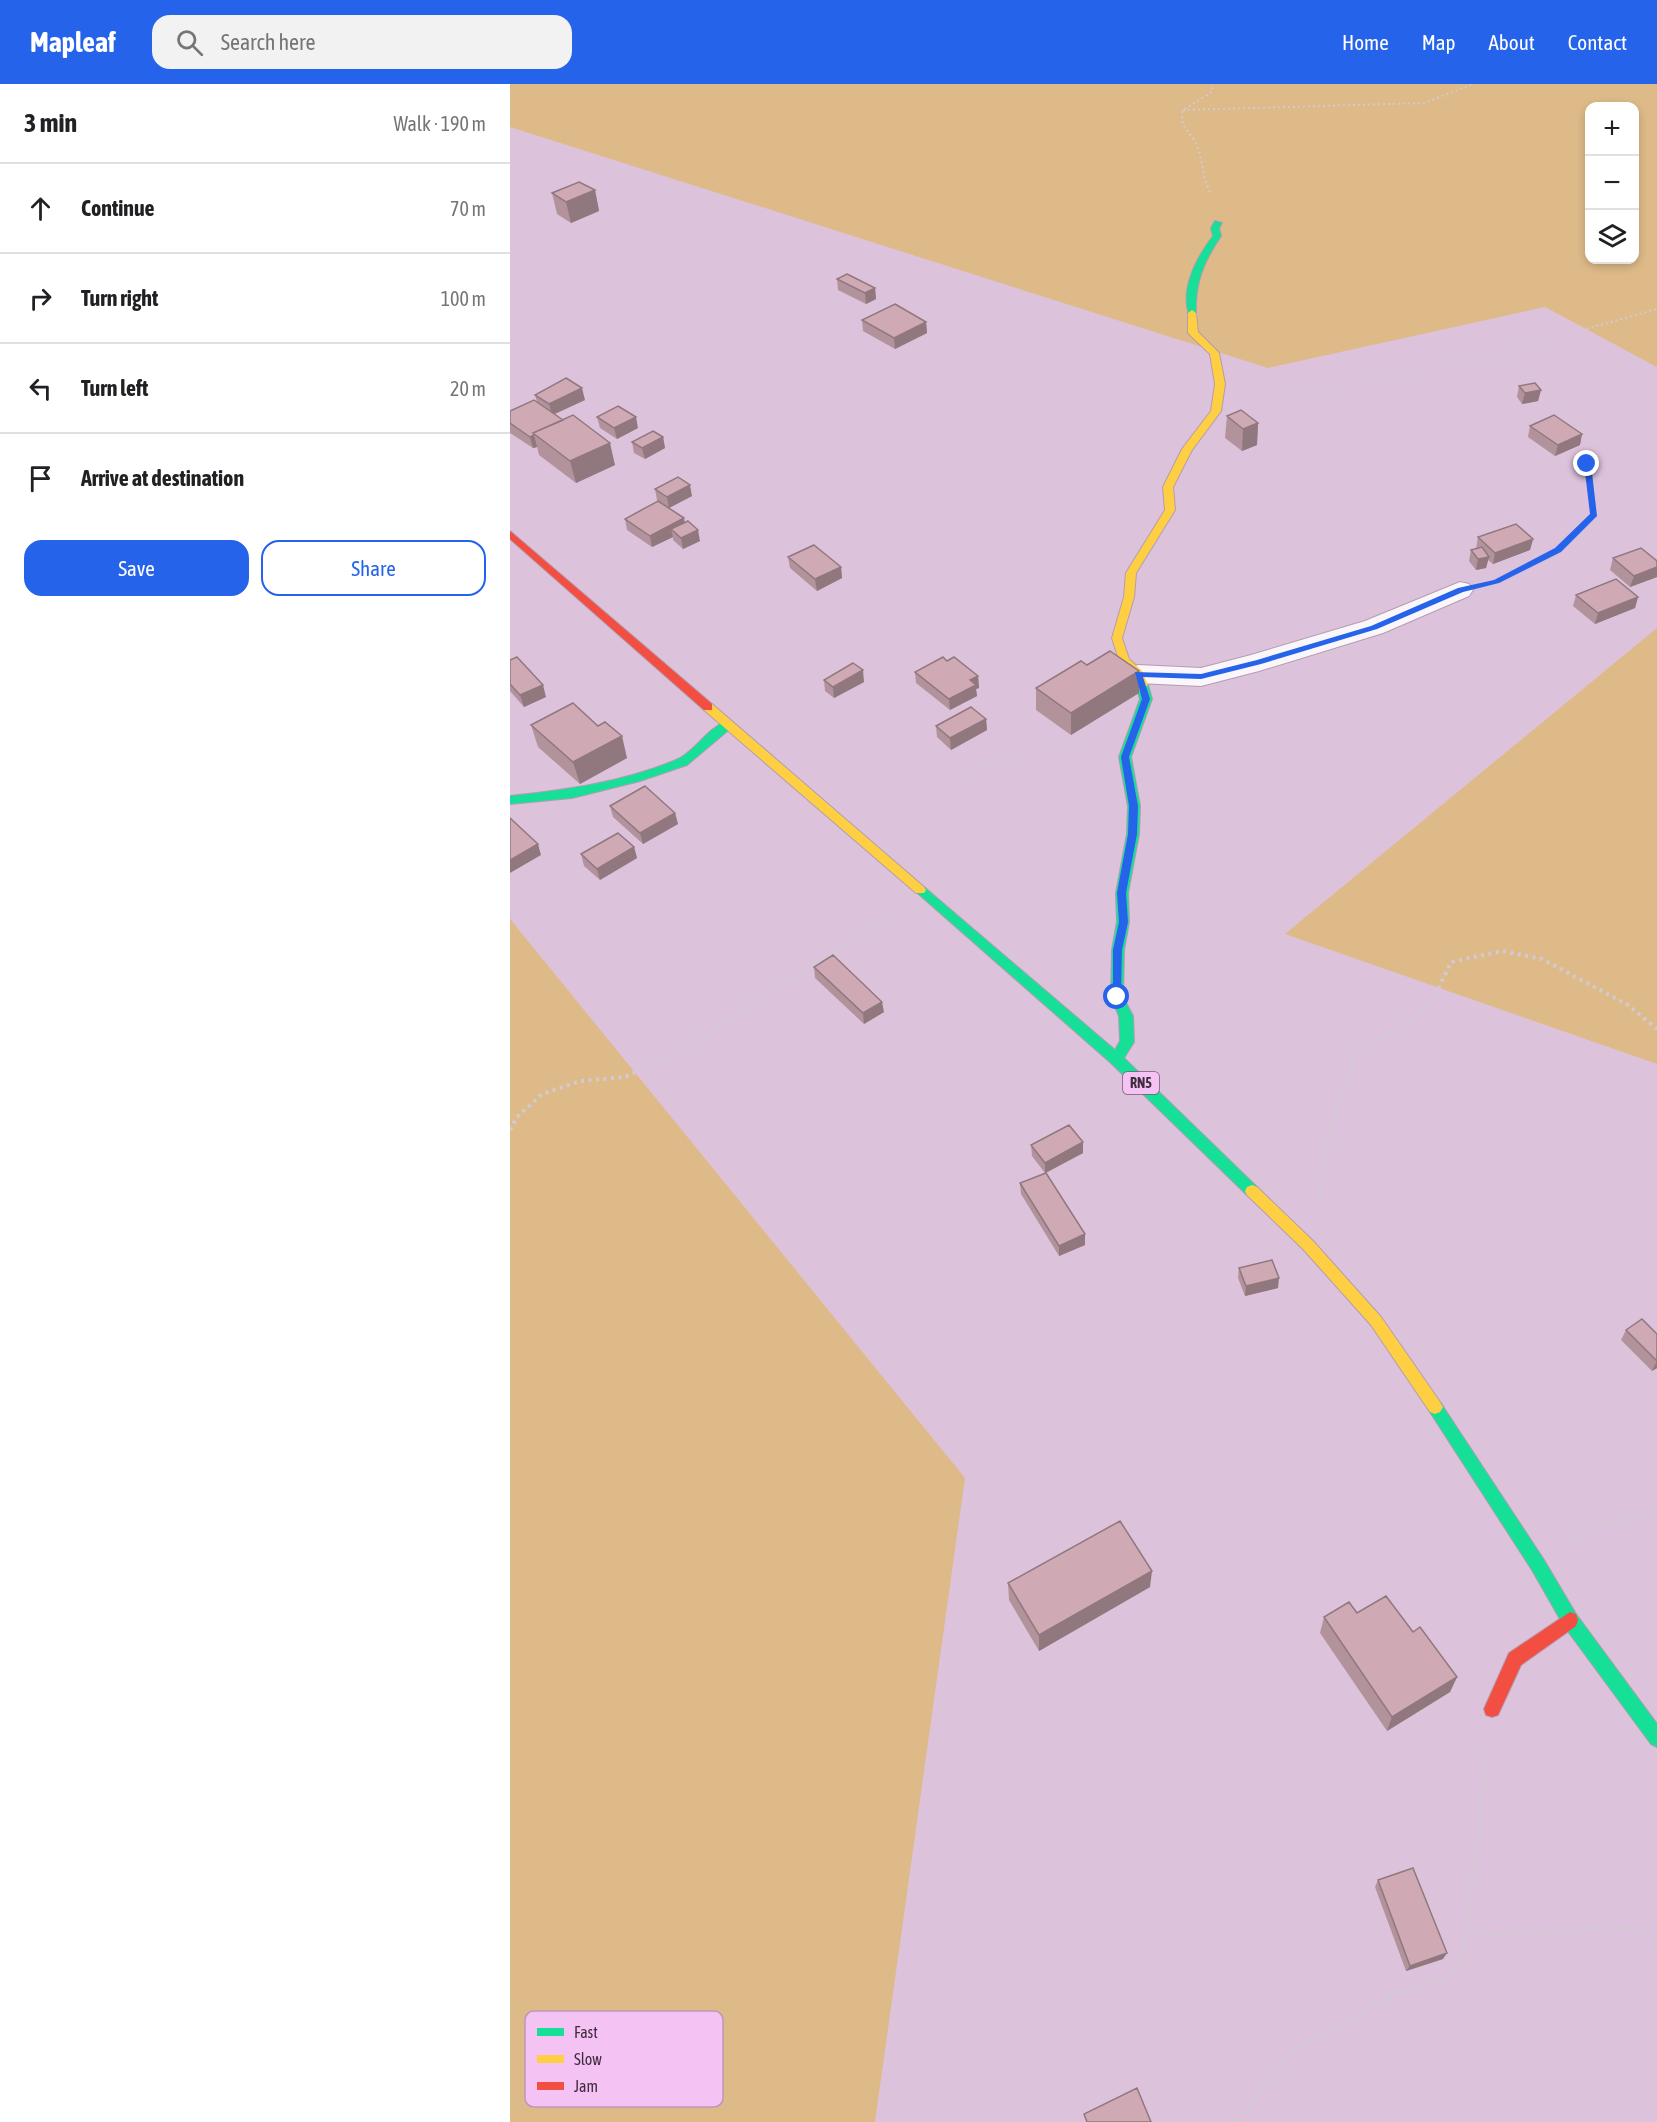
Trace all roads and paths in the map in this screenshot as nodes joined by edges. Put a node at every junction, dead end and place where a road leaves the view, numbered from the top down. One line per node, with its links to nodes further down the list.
1 (1212, 84): 3 (path)
2 (1473, 84): 3 (path)
3 (1183, 110): 4 (path)
4 (1218, 223): 7 (main road)
5 (1657, 309): 6 (path)
6 (1508, 351): 7 (path); 9 (path)
7 (1216, 411): 10 (main road)
8 (510, 534): 12 (main road, RN5)
9 (1460, 590): 10 (street)
10 (1138, 674): 11 (main road)
11 (1135, 724): 13 (path); 17 (main road)
12 (727, 725): 14 (main road); 15 (main road, RN5)
13 (953, 773)
14 (510, 800)
15 (924, 894): 17 (main road, RN5); 18 (path)
16 (1657, 1029): 19 (path)
17 (1116, 1059): 19 (main road, RN5)
18 (510, 1130)
19 (1308, 1245): 21 (main road, RN5)
20 (1657, 1514): 21 (path)
21 (1538, 1565): 22 (main road, RN5)
22 (1570, 1620): 23 (main road); 24 (main road, RN5)
23 (1492, 1709): 25 (path)
24 (1657, 1738)
25 (1467, 1936): 26 (path); 27 (path)
26 (1657, 1941)
27 (1235, 2122)

